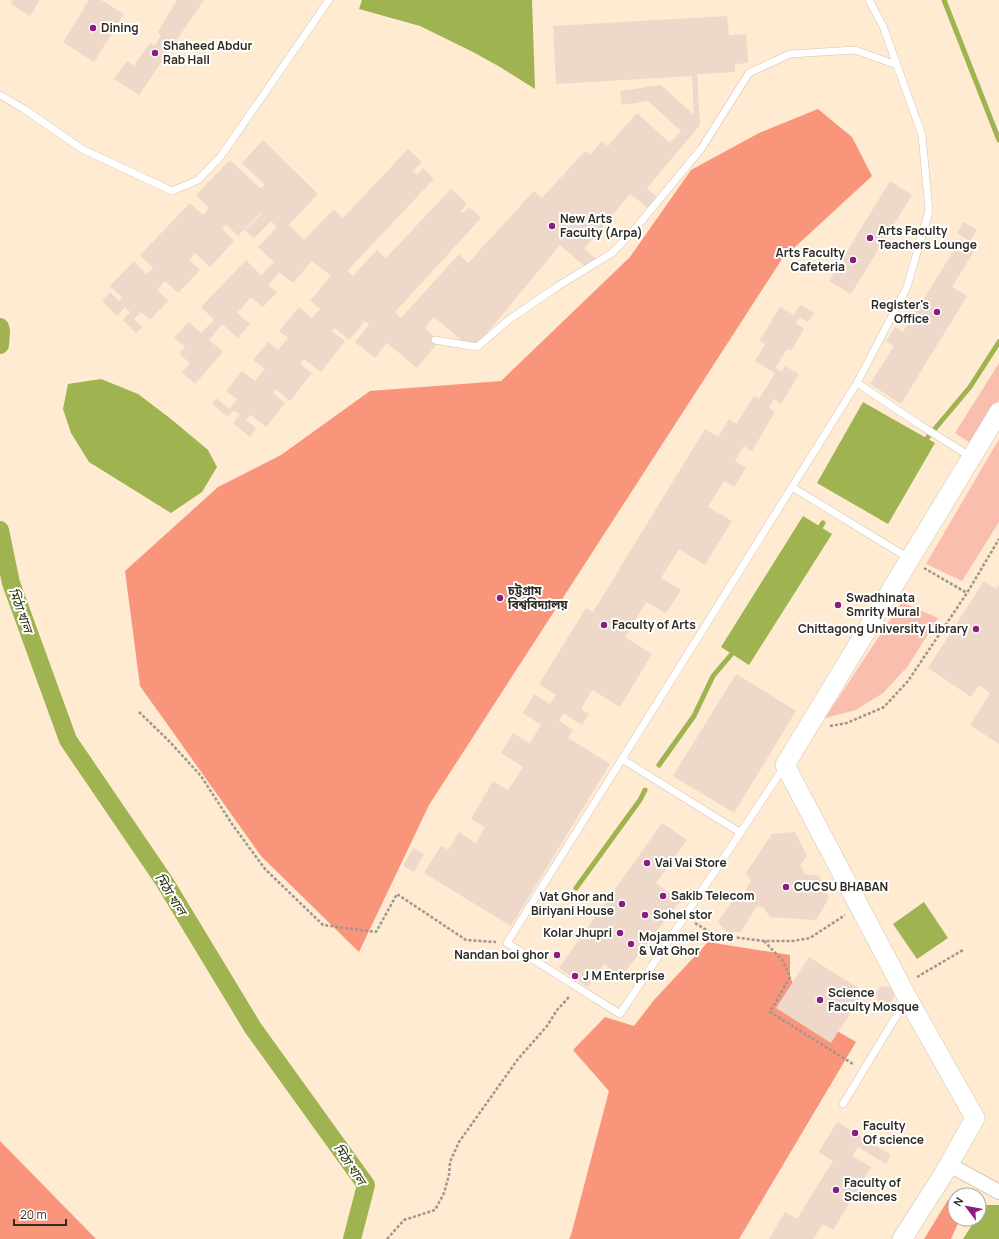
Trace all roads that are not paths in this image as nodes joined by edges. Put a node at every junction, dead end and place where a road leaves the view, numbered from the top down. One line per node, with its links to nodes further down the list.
1 (329, 0): 4 (lane)
2 (868, 0): 3 (lane)
3 (897, 65): 5 (lane); 6 (lane)
4 (0, 95)
5 (435, 340)
6 (857, 383): 8 (lane); 9 (lane)
7 (999, 412): 8 (street)
8 (972, 457): 10 (street)
9 (792, 487): 10 (lane); 11 (lane)
10 (910, 560): 12 (street)
11 (622, 759): 13 (lane); 13 (lane)
12 (785, 765): 13 (lane); 14 (street)
13 (741, 833)
14 (904, 993): 15 (lane); 16 (street)
15 (843, 1104)
16 (948, 1164): 17 (street); 18 (street)
17 (999, 1192)
18 (902, 1239)

